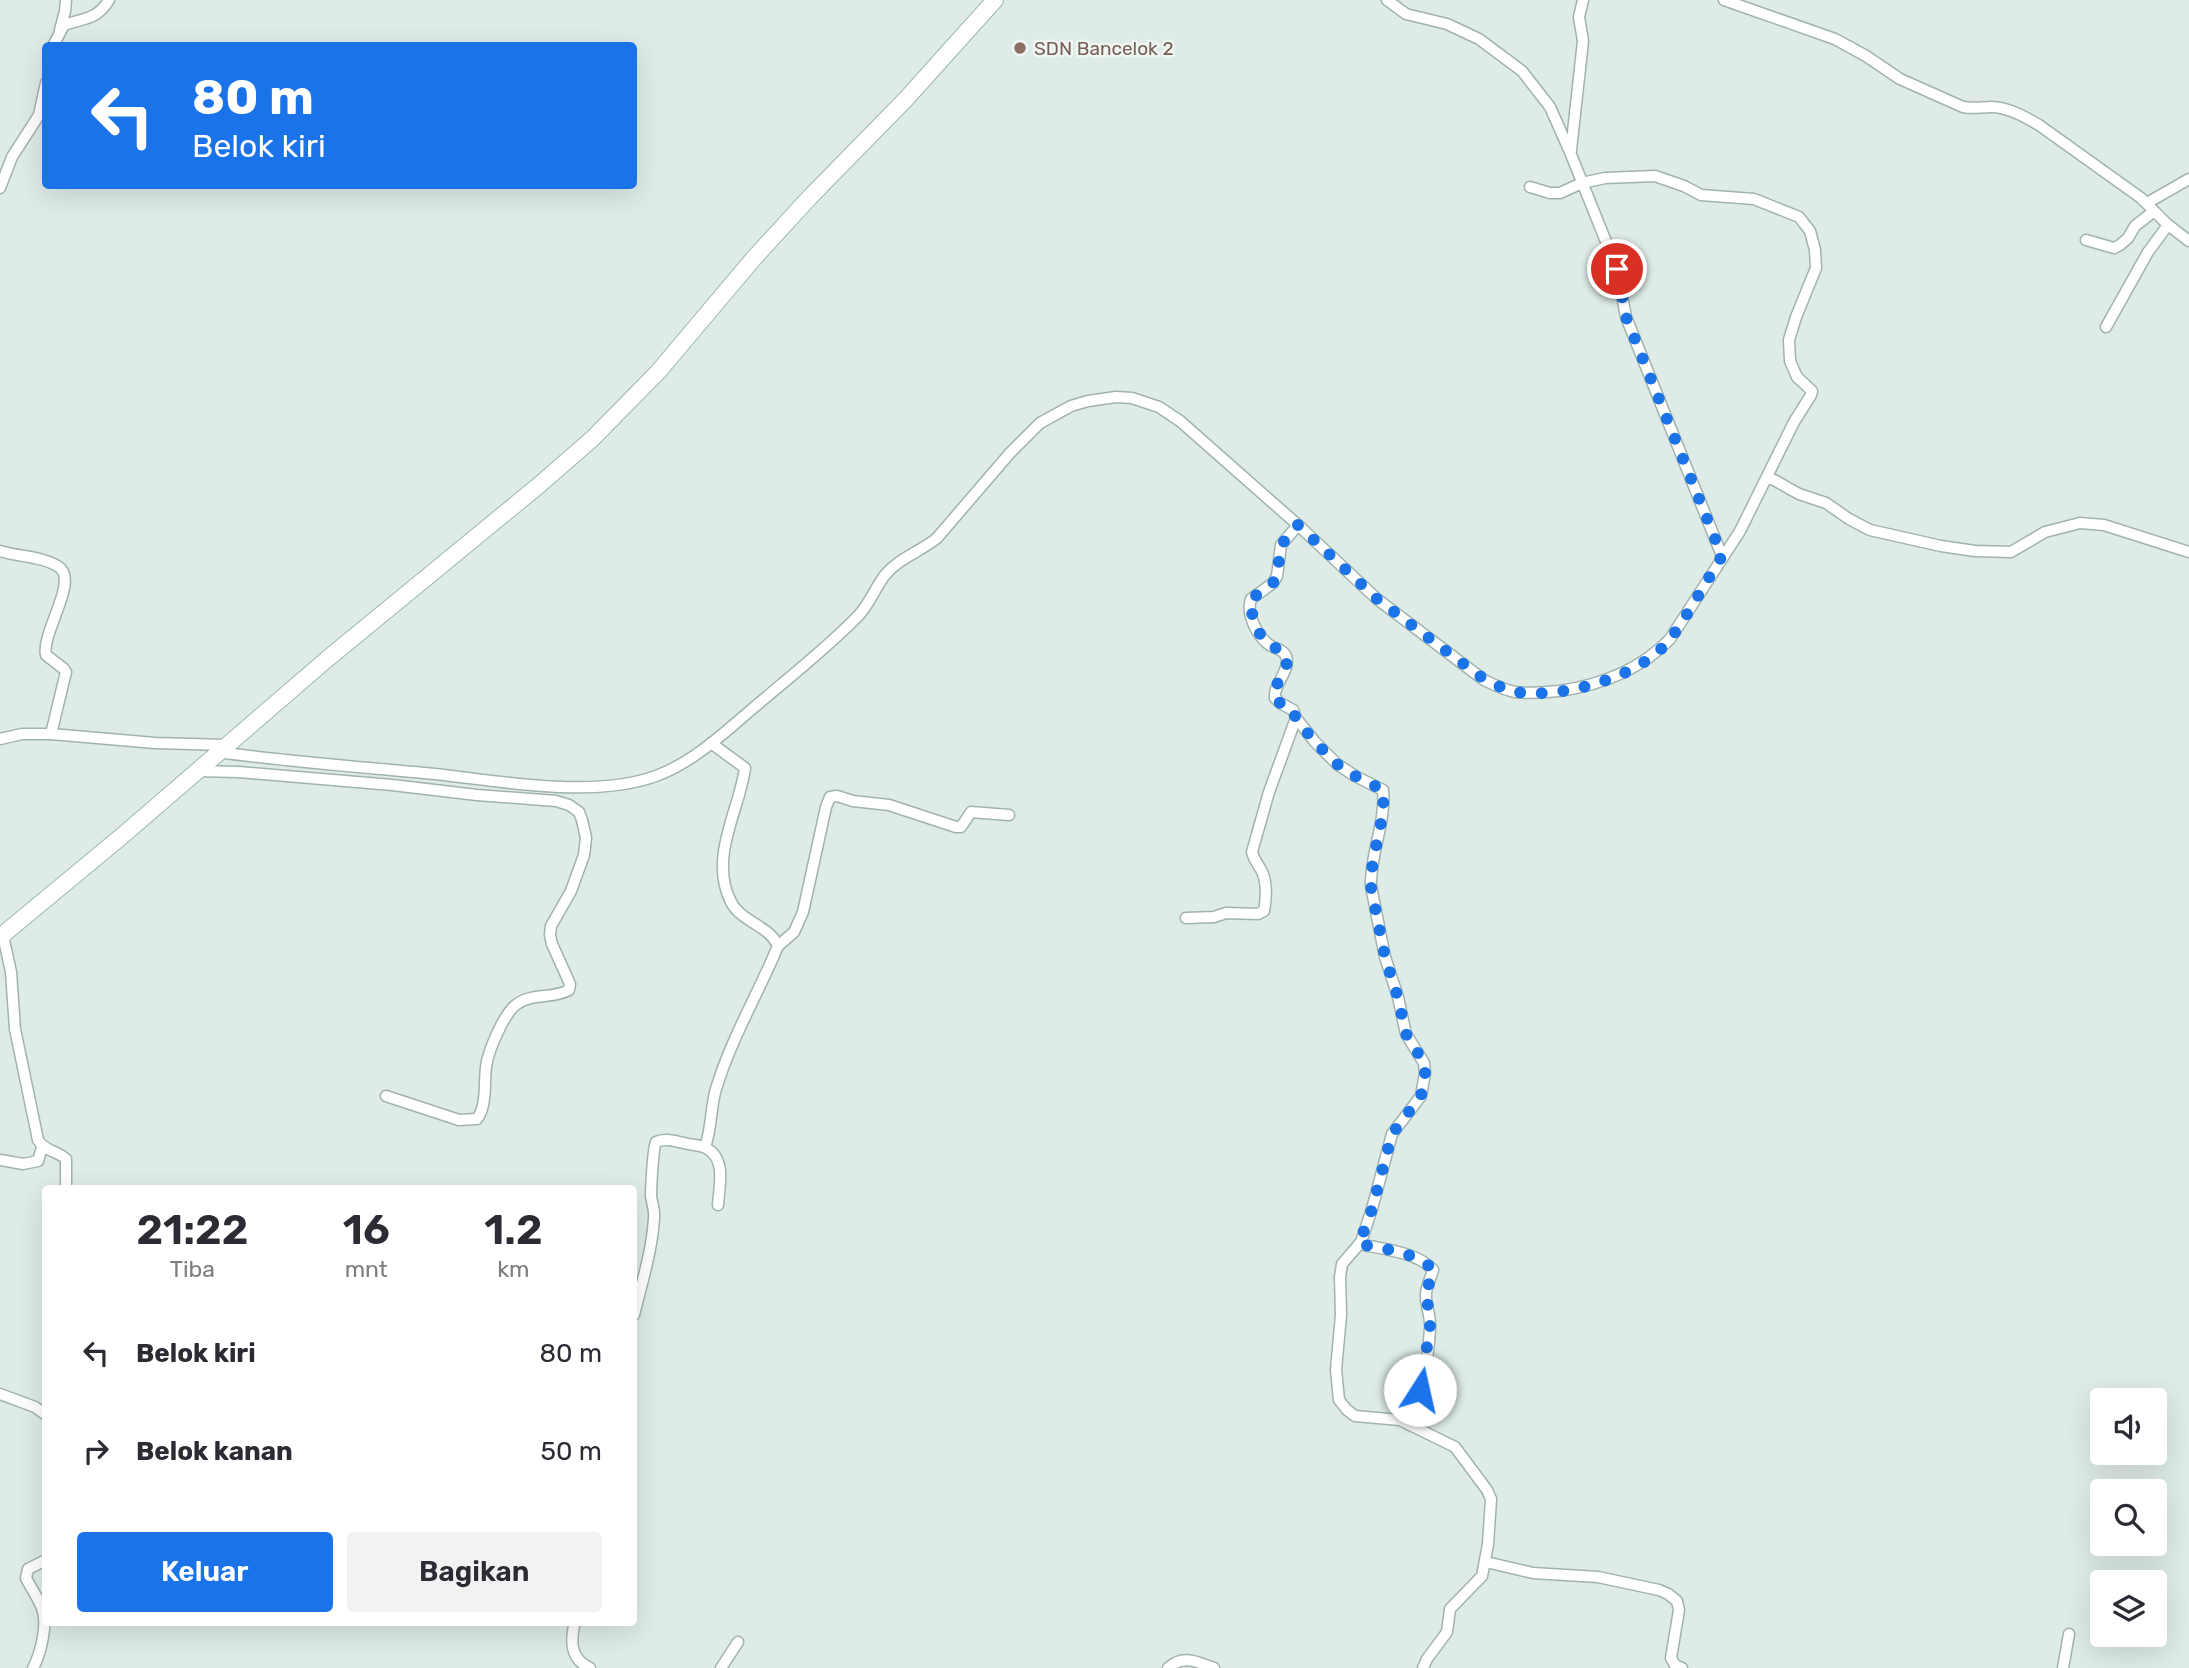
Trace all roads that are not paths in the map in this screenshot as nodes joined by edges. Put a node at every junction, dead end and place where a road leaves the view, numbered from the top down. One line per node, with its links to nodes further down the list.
1 (66, 0): 7 (street)
2 (109, 0): 7 (street)
3 (995, 0): 29 (street)
4 (1387, 0): 10 (street)
5 (1583, 0): 10 (street)
6 (1724, 0): 15 (street)
7 (60, 30): 8 (street)
8 (55, 42)
9 (42, 99): 14 (street)
10 (1570, 152): 12 (street)
11 (2189, 179): 15 (street)
12 (1582, 183): 13 (street); 20 (street); 24 (street)
13 (1530, 187)
14 (0, 188)
15 (2151, 209): 16 (street); 17 (street)
16 (2167, 224): 18 (street); 19 (street)
17 (2085, 240)
18 (2189, 241)
19 (2106, 327)
20 (1770, 479): 23 (street); 24 (street)
21 (1293, 530): 24 (street); 25 (street); 28 (street)
22 (0, 551): 26 (street)
23 (2189, 552)
24 (1722, 556)
25 (1296, 719): 31 (street); 40 (street)
26 (51, 734): 27 (street); 29 (street)
27 (0, 739)
28 (713, 744): 29 (street); 33 (street)
29 (212, 757): 32 (street); 34 (street)
30 (1009, 815): 33 (street)
31 (1186, 918)
32 (1, 936): 35 (street)
33 (778, 946): 36 (street)
34 (386, 1096)
35 (42, 1147): 37 (street); 38 (street)
36 (705, 1147): 39 (street); 41 (street)
37 (0, 1160)
38 (66, 1185)
39 (718, 1205)
40 (1359, 1244): 44 (street); 44 (street)
41 (637, 1304)
42 (0, 1394): 43 (street)
43 (42, 1410)
44 (1410, 1425): 46 (street)
45 (42, 1562): 47 (street)
46 (1486, 1562): 57 (street); 58 (street)
47 (42, 1610)
48 (43, 1626): 52 (street)
49 (574, 1626): 53 (street)
50 (2070, 1634): 59 (street)
51 (738, 1642): 54 (street)
52 (33, 1668)
53 (590, 1668)
54 (721, 1668)
55 (1168, 1668): 56 (street)
56 (1214, 1668)
57 (1423, 1668)
58 (1682, 1668)
59 (2063, 1668)

